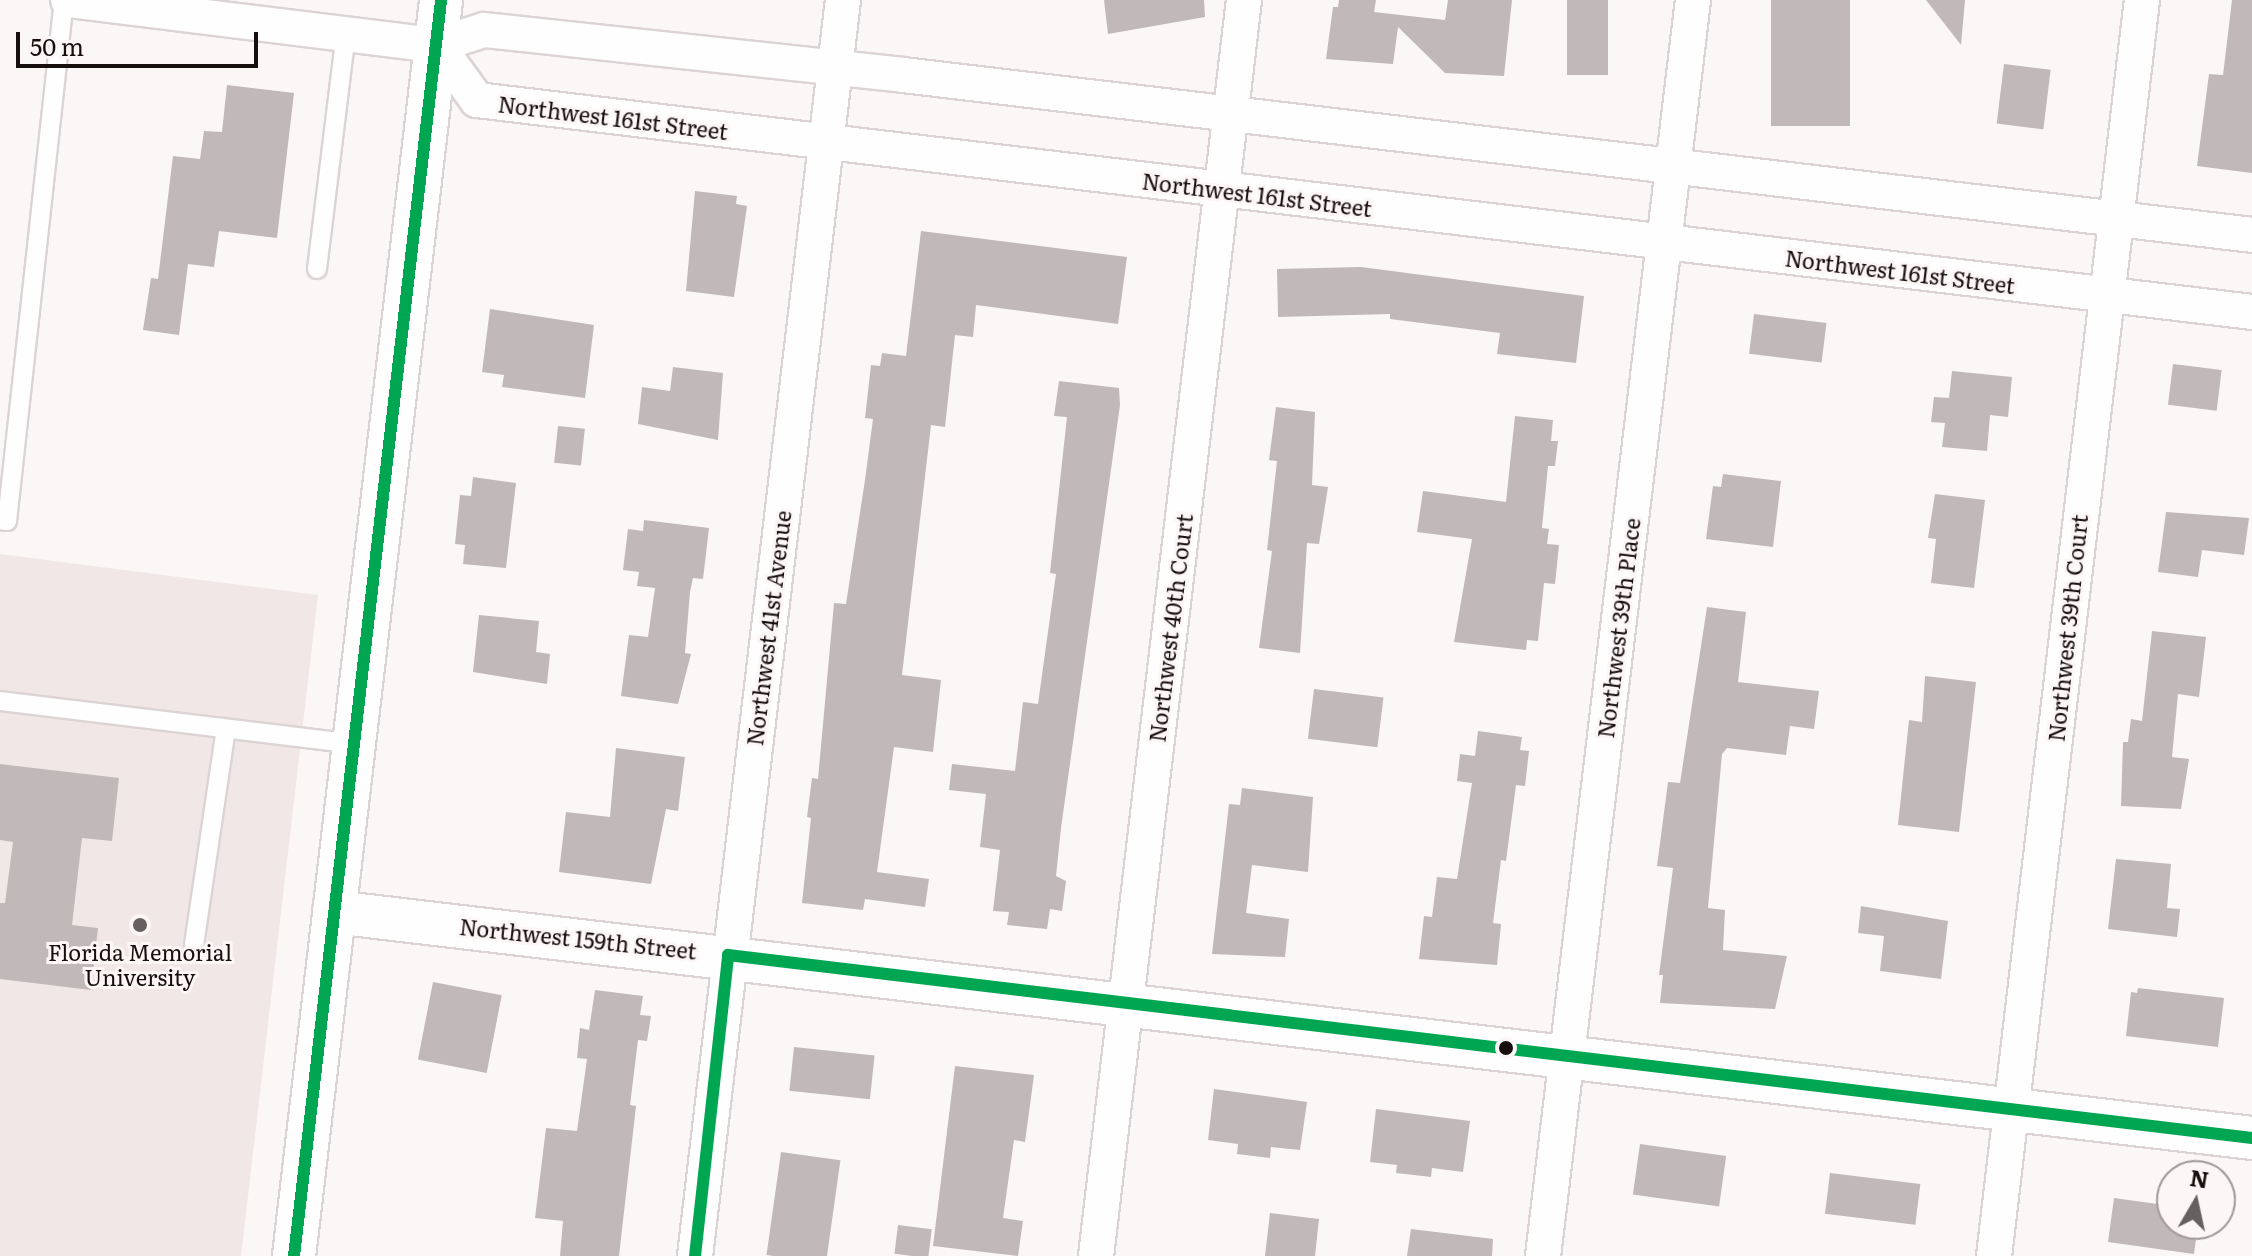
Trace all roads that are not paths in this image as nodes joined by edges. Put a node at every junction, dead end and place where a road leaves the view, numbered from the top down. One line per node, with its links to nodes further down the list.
1 (74, 0): 7 (street); 20 (lane)
2 (441, 0): 8 (street)
3 (843, 0): 9 (street, Northwest 41st Avenue)
4 (1244, 0): 10 (street, Northwest 40th Court)
5 (1693, 0): 12 (street, Northwest 39th Place)
6 (2142, 0): 14 (street, Northwest 39th Court)
7 (346, 33): 8 (street); 17 (lane)
8 (437, 45): 9 (street); 11 (street, Northwest 161st Street); 23 (street)
9 (835, 69): 10 (street); 11 (street, Northwest 41st Avenue)
10 (1231, 114): 12 (street); 13 (street, Northwest 40th Court)
11 (827, 142): 13 (street, Northwest 161st Street); 26 (street, Northwest 41st Avenue)
12 (1673, 167): 14 (street); 16 (street, Northwest 39th Place)
13 (1223, 190): 16 (street, Northwest 161st Street); 27 (street, Northwest 40th Court)
14 (2115, 219): 15 (street); 18 (street, Northwest 39th Court)
15 (2252, 235)
16 (1664, 242): 18 (street, Northwest 161st Street); 28 (street, Northwest 39th Place)
17 (317, 269)
18 (2105, 296): 19 (street, Northwest 161st Street); 29 (street, Northwest 39th Court)
19 (2252, 312)
20 (0, 520)
21 (0, 701): 22 (lane)
22 (226, 729): 23 (lane); 25 (lane)
23 (354, 744): 24 (street)
24 (334, 912): 26 (street, Northwest 159th Street); 31 (street)
25 (194, 945)
26 (728, 955): 27 (street, Northwest 159th Street); 32 (street, Northwest 41st Avenue)
27 (1125, 1004): 28 (street, Northwest 159th Street); 33 (street, Northwest 40th Court)
28 (1566, 1057): 29 (street, Northwest 159th Street); 34 (street, Northwest 39th Place)
29 (2012, 1109): 30 (street, Northwest 159th Street); 35 (street, Northwest 39th Court)
30 (2252, 1138)
31 (294, 1256)
32 (695, 1256)
33 (1096, 1256)
34 (1543, 1256)
35 (1994, 1256)

